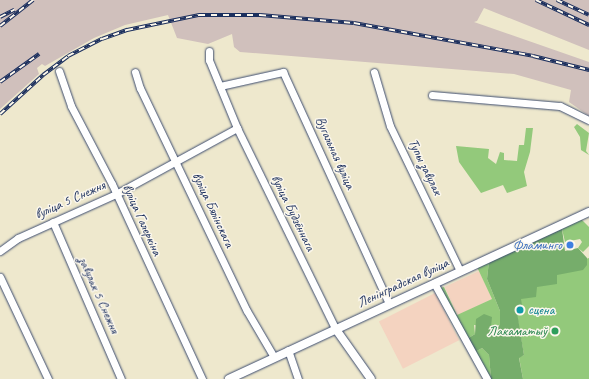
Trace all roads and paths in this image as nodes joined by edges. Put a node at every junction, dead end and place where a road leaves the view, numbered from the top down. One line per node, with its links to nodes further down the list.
1 (209, 51): 5 (street, вуліца Будзённага)
2 (59, 70): 10 (street, вуліца Галеркіна)
3 (135, 72): 9 (street, вуліца Бялінскага)
4 (374, 72): 14 (street, Тупы завулак)
5 (220, 86): 8 (street, вуліца Будзённага); 17 (street, Вугальная вуліца)
6 (432, 95): 7 (street)
7 (589, 120)
8 (237, 128): 9 (street, вуліца 5 Снежня); 18 (street, вуліца Будзённага)
9 (176, 161): 10 (street, вуліца 5 Снежня); 20 (street, вуліца Бялінскага)
10 (116, 194): 12 (street, вуліца 5 Снежня); 23 (street, вуліца Галеркіна)
11 (589, 212): 14 (street, Ленінградская вуліца)
12 (52, 222): 13 (street, вуліца 5 Снежня); 22 (street, завулак 5 Снежня)
13 (0, 251)
14 (460, 271): 16 (street, Ленінградская вуліца)
15 (0, 277): 21 (street)
16 (434, 283): 17 (street, Ленінградская вуліца); 27 (street)
17 (388, 304): 18 (street, Ленінградская вуліца)
18 (335, 328): 19 (street, Ленінградская вуліца); 26 (street, вуліца Будзённага)
19 (288, 350): 20 (street, Ленінградская вуліца); 25 (street)
20 (274, 357): 24 (street, Ленінградская вуліца)
21 (48, 379)
22 (121, 379)
23 (202, 379)
24 (229, 379)
25 (298, 379)
26 (371, 379)
27 (487, 379)

